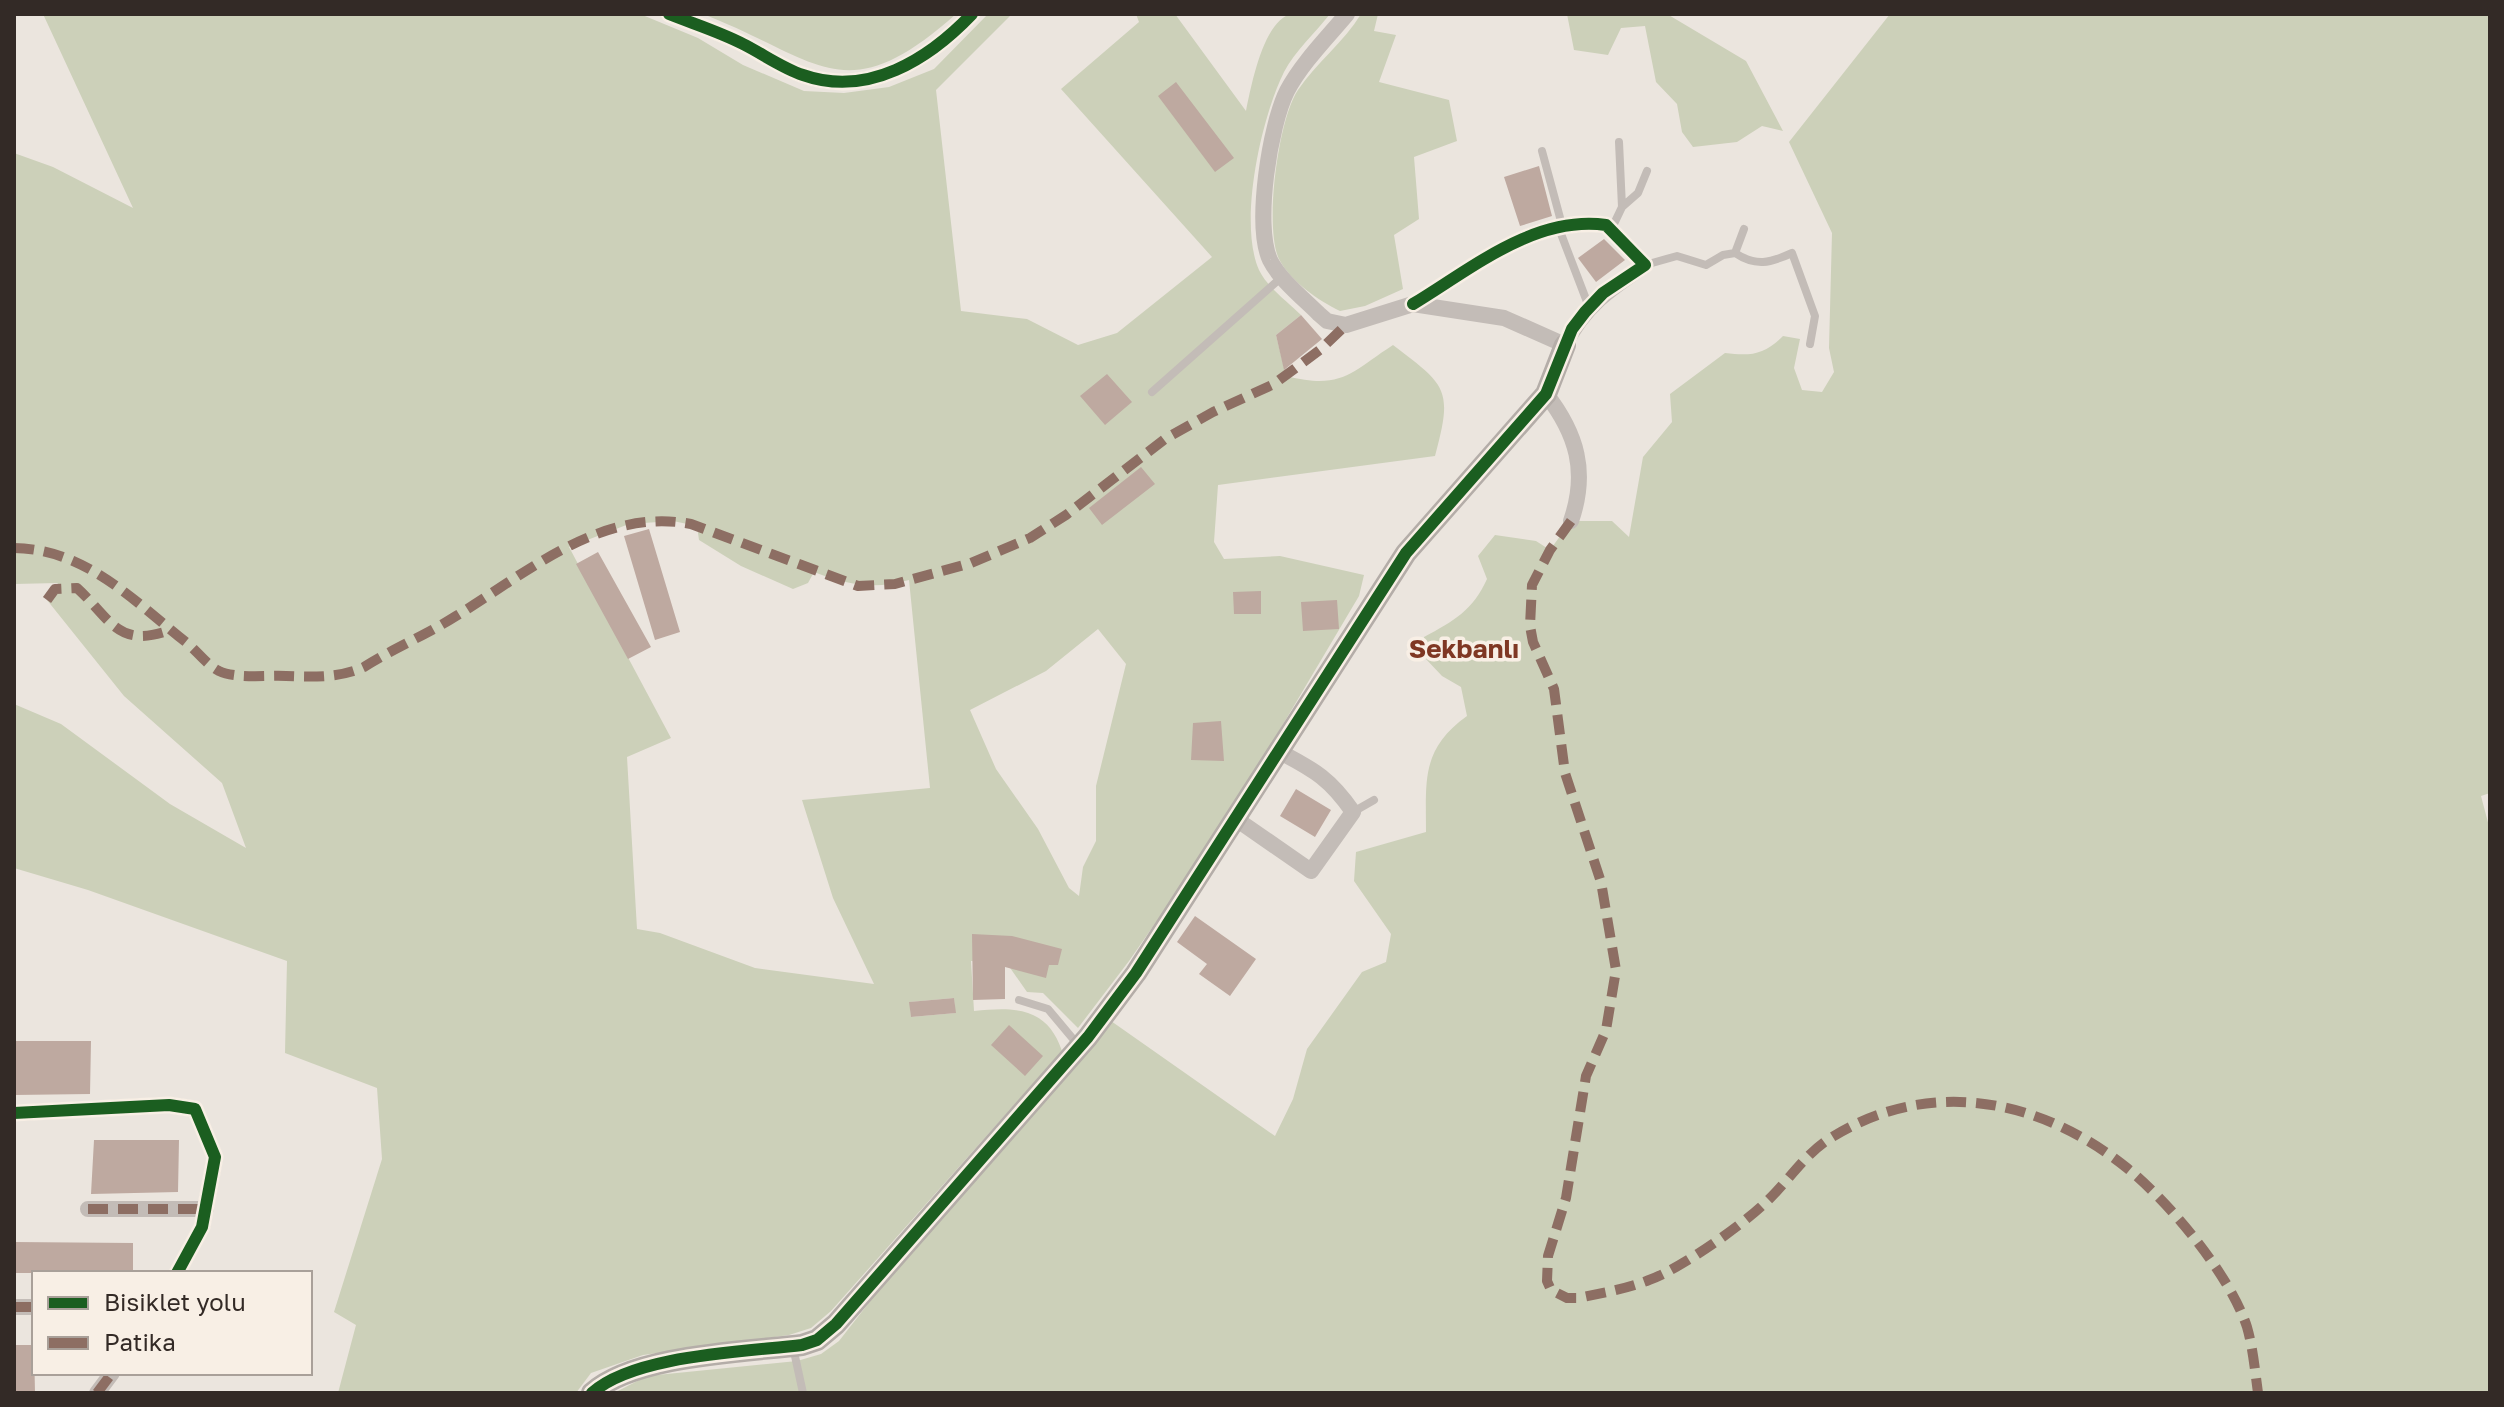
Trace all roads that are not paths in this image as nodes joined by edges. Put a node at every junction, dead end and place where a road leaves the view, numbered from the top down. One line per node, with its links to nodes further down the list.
1 (669, 14): 2 (street)
2 (972, 14)
3 (1347, 14): 13 (street)
4 (1619, 142): 7 (lane)
5 (1542, 151): 8 (lane)
6 (1647, 171): 7 (lane)
7 (1622, 207): 9 (lane)
8 (1560, 225): 9 (street); 14 (street); 15 (lane)
9 (1612, 228): 12 (street)
10 (1744, 229): 11 (lane)
11 (1735, 253): 12 (lane); 16 (lane)
12 (1645, 265): 15 (street)
13 (1283, 276): 14 (street); 18 (lane)
14 (1413, 304): 17 (street)
15 (1589, 307): 17 (street)
16 (1810, 344)
17 (1565, 345): 19 (street)
18 (1152, 392)
19 (1546, 394): 20 (street); 21 (street)
20 (1571, 521)
21 (1280, 752): 23 (street); 24 (street)
22 (1374, 800): 23 (lane)
23 (1353, 812): 24 (street)
24 (1236, 819): 26 (street)
25 (1019, 1000): 26 (lane)
26 (1080, 1047): 31 (street)
27 (14, 1113): 29 (street)
28 (88, 1209): 29 (street)
29 (206, 1209): 30 (street)
30 (178, 1271)
31 (793, 1346): 34 (street); 35 (lane)
32 (110, 1375): 33 (street)
33 (97, 1393)
34 (592, 1393)
35 (803, 1393)

